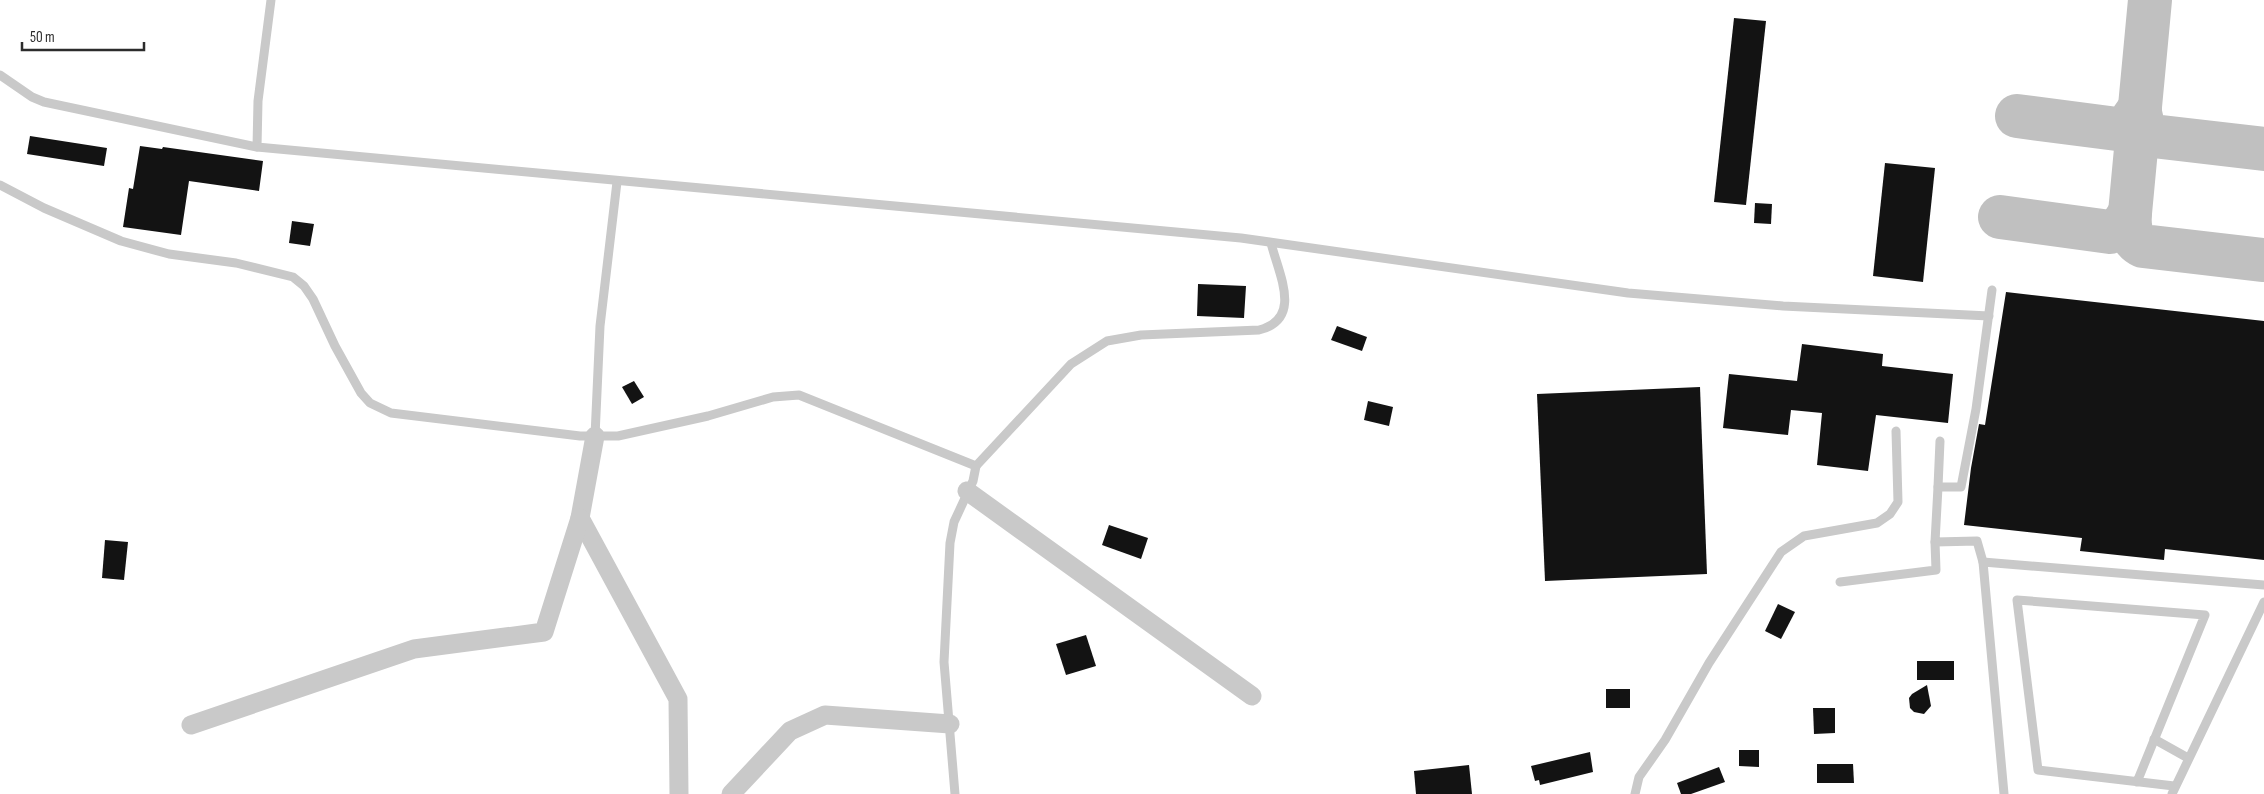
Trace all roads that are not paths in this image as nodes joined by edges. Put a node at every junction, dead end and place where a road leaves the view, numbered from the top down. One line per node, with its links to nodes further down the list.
1 (271, 0): 3 (lane)
2 (0, 75): 3 (lane)
3 (257, 147): 4 (lane)
4 (617, 182): 6 (lane); 10 (lane)
5 (0, 184): 10 (lane)
6 (1271, 243): 8 (lane); 12 (lane)
7 (1992, 290): 8 (lane)
8 (1989, 316): 13 (lane)
9 (1896, 432): 31 (lane)
10 (595, 436): 12 (lane); 15 (street)
11 (1940, 440): 13 (lane)
12 (976, 466): 14 (lane)
13 (1938, 487): 16 (lane)
14 (967, 491): 21 (street); 22 (lane)
15 (580, 518): 23 (street); 28 (street)
16 (1935, 542): 17 (lane); 18 (lane)
17 (1983, 562): 19 (lane); 32 (lane)
18 (1840, 582)
19 (2264, 585)
20 (2264, 602): 25 (lane)
21 (1252, 696)
22 (950, 724): 29 (street); 30 (lane)
23 (191, 725)
24 (2154, 739): 25 (lane); 26 (lane); 26 (lane)
25 (2188, 758): 27 (lane)
26 (2137, 782): 27 (lane)
27 (2173, 790)
28 (680, 794)
29 (731, 794)
30 (955, 794)
31 (1635, 794)
32 (2004, 794)

